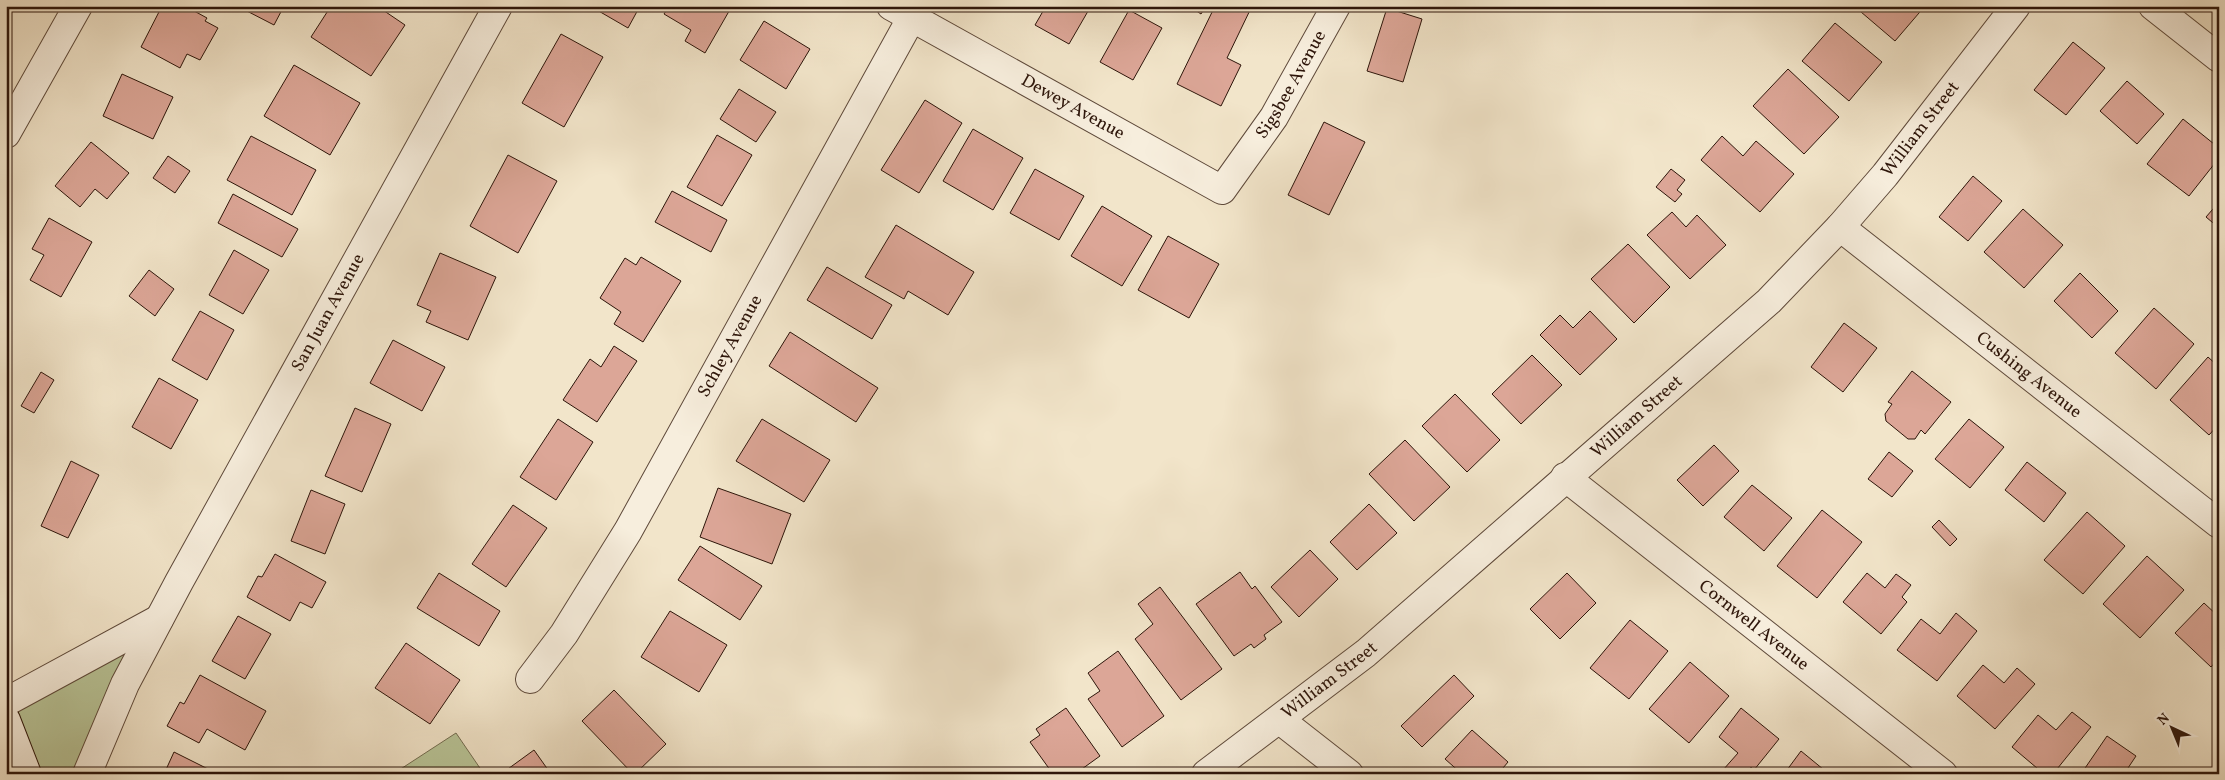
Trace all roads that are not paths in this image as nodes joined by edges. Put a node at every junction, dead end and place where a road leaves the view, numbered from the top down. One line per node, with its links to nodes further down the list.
1 (78, 6): 8 (street)
2 (498, 6): 13 (street, San Juan Avenue)
3 (1336, 6): 9 (street, Sigsbee Avenue)
4 (2016, 6): 10 (street, William Street)
5 (2153, 6): 7 (street)
6 (907, 10): 9 (street, Dewey Avenue); 14 (street, Schley Avenue)
7 (2219, 58)
8 (6, 134)
9 (1243, 161)
10 (1840, 227): 11 (street, William Street); 12 (street, Cushing Avenue)
11 (1565, 477): 17 (street, William Street); 22 (street, Cornwell Avenue)
12 (2219, 524)
13 (159, 619): 15 (street); 19 (street, San Juan Avenue)
14 (530, 679)
15 (6, 702)
16 (6, 720): 18 (street)
17 (1280, 720): 20 (street, William Street); 21 (street)
18 (27, 774)
19 (87, 774)
20 (1206, 774)
21 (1349, 774)
22 (1943, 774)

